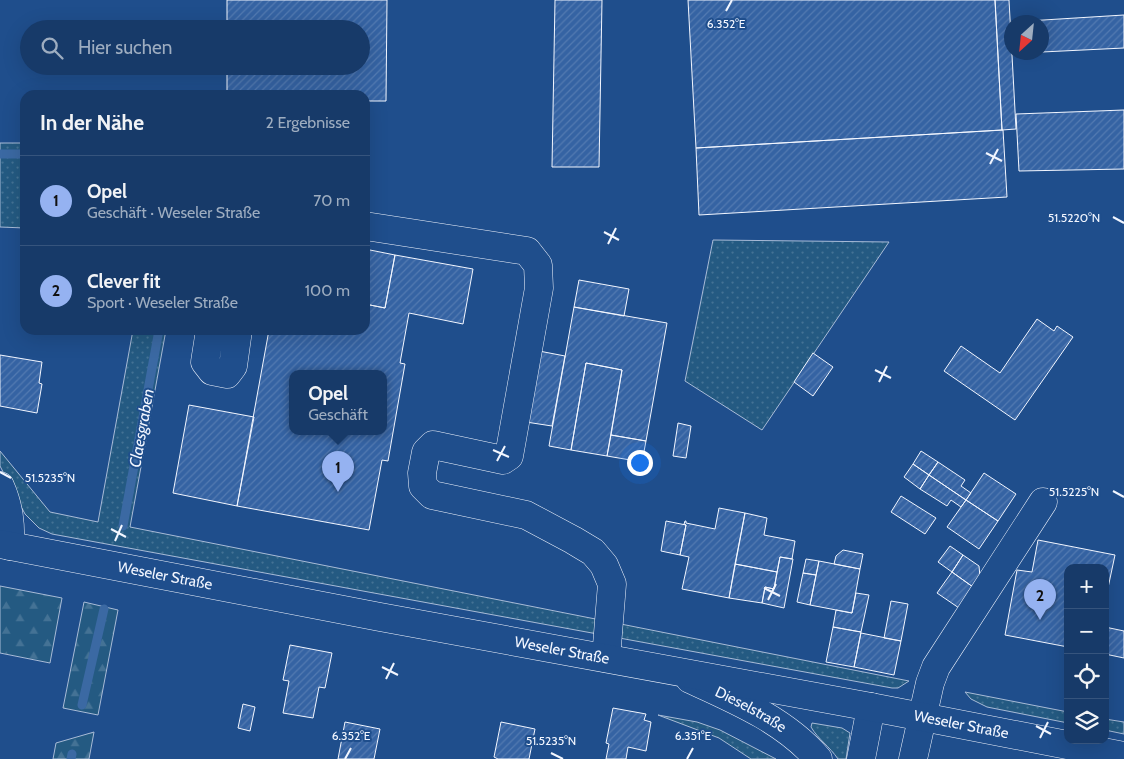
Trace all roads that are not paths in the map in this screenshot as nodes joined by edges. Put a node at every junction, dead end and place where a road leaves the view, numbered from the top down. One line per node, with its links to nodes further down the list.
1 (370, 227): 7 (main road)
2 (209, 335): 3 (main road)
3 (237, 335)
4 (0, 486): 6 (main road)
5 (1043, 502): 10 (main road)
6 (5, 545): 7 (main road, Weseler Straße)
7 (606, 658): 8 (main road, Weseler Straße)
8 (675, 672): 9 (main road, Weseler Straße); 12 (main road, Dieselstraße)
9 (871, 707): 10 (main road, Weseler Straße); 13 (main road)
10 (923, 718): 11 (main road, Weseler Straße); 14 (main road)
11 (1124, 756)
12 (818, 759)
13 (861, 759)
14 (913, 759)

